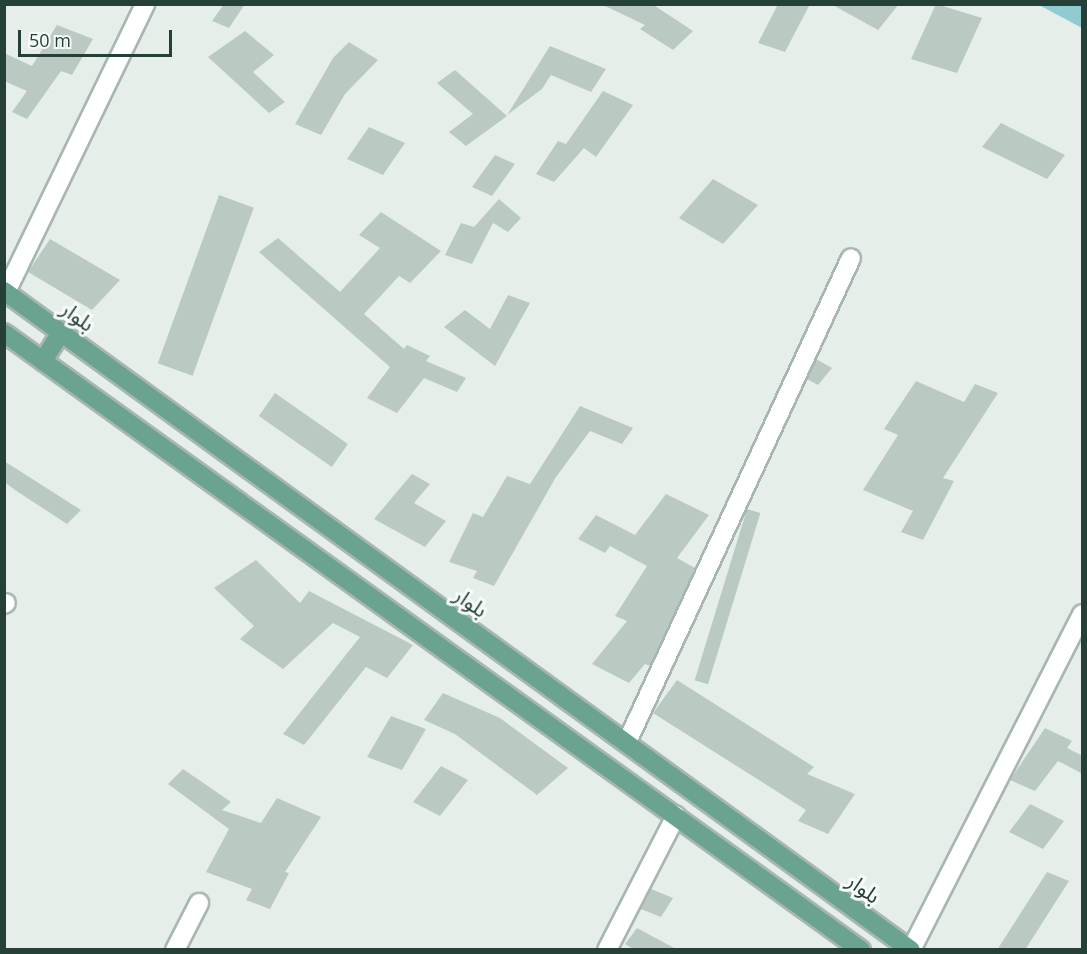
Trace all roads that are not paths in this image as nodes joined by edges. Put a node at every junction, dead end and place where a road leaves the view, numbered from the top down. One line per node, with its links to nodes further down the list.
1 (145, 4): 3 (street)
2 (851, 258): 8 (street)
3 (5, 292): 4 (main road, بلوار)
4 (62, 332): 6 (main road); 8 (main road, بلوار)
5 (4, 333): 6 (main road)
6 (44, 361): 9 (main road)
7 (1083, 614): 14 (street)
8 (627, 742): 14 (main road, بلوار)
9 (676, 816): 12 (street); 13 (main road)
10 (200, 903): 11 (street)
11 (176, 950)
12 (607, 950)
13 (861, 950)
14 (911, 950)

